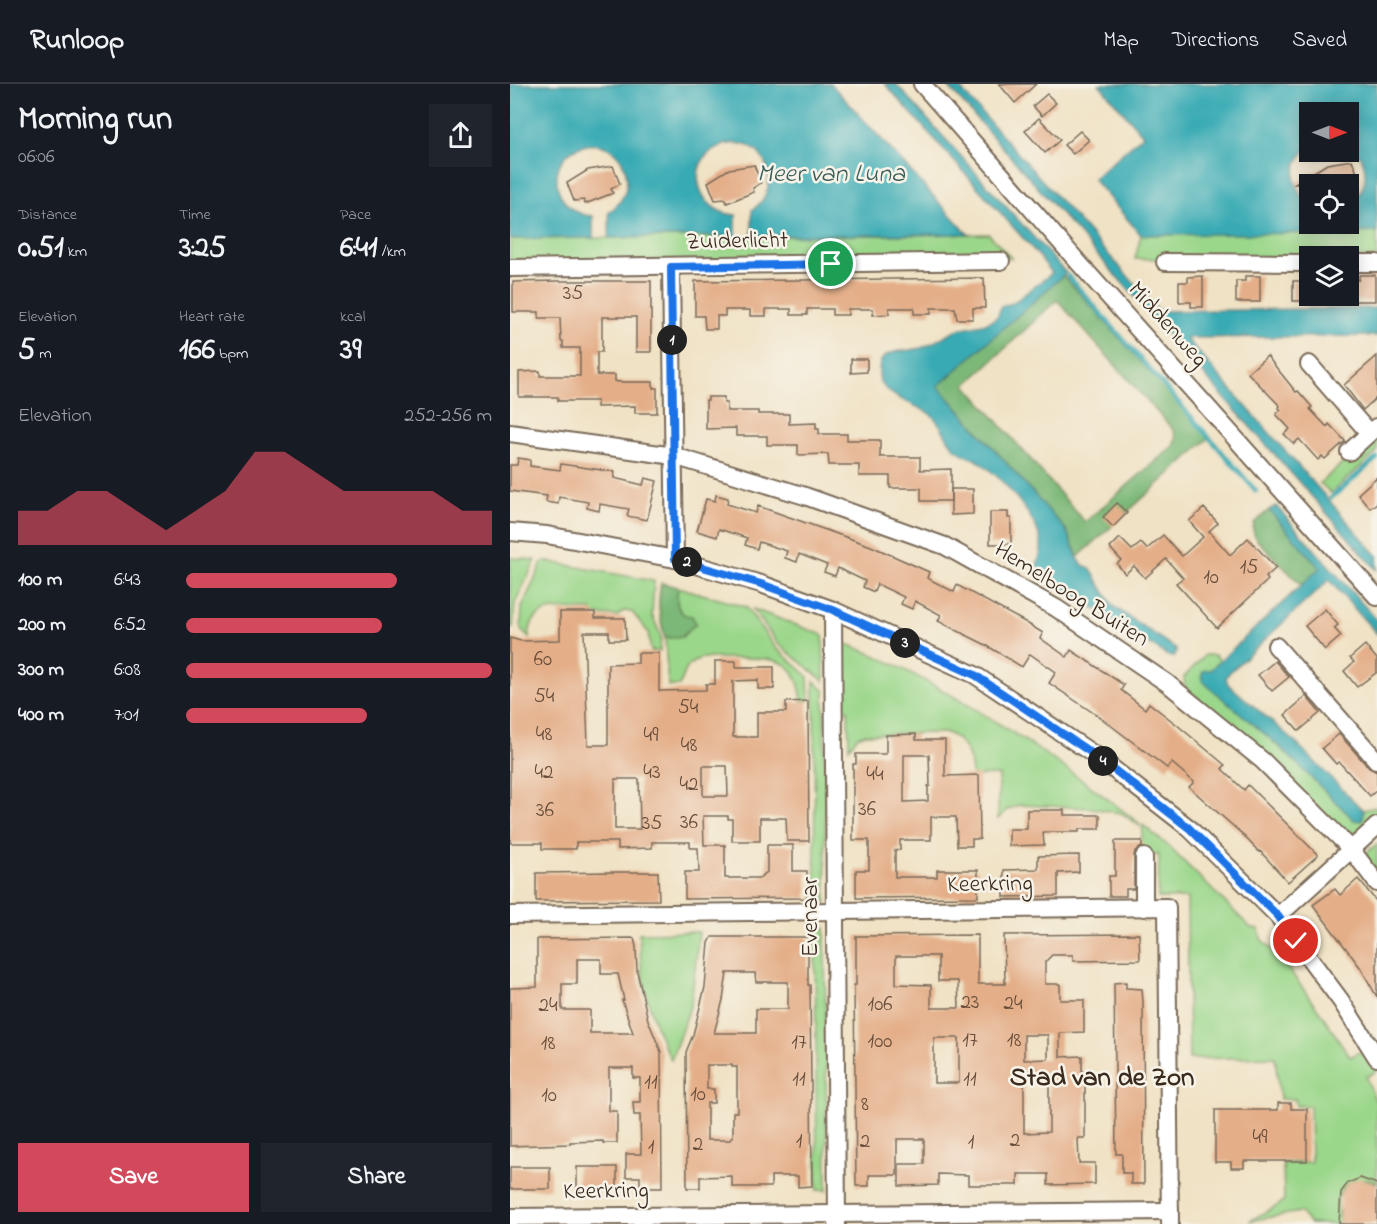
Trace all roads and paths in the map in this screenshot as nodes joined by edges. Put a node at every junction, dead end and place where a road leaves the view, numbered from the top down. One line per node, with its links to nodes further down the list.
1 (922, 84): 16 (street, Middenweg)
2 (1001, 261): 7 (street, Zuiderlicht)
3 (1166, 262): 4 (street)
4 (1299, 263)
5 (1359, 263): 6 (street)
6 (1377, 263)
7 (671, 267): 8 (street, Zuiderlicht); 13 (street)
8 (510, 268)
9 (1309, 364): 10 (street)
10 (1373, 430): 12 (street)
11 (510, 433): 13 (street, Hemelboog Buiten)
12 (1349, 452)
13 (674, 456): 15 (street); 21 (street, Hemelboog Buiten)
14 (510, 532): 15 (street)
15 (675, 559): 17 (street)
16 (1377, 597)
17 (833, 610): 25 (street, Evenaar); 27 (street)
18 (1276, 646): 19 (street)
19 (1377, 761)
20 (1377, 826): 21 (street)
21 (1351, 849): 23 (street, Hemelboog Buiten); 27 (street)
22 (1144, 857): 24 (street)
23 (1377, 883)
24 (1144, 908): 25 (street, Keerkring); 30 (street, Keerkring)
25 (835, 911): 26 (street, Keerkring); 31 (street, Evenaar)
26 (510, 915)
27 (1278, 916): 28 (street)
28 (1377, 1058)
29 (510, 1217): 31 (street, Keerkring)
30 (1170, 1217): 31 (street, Keerkring)
31 (837, 1219)

